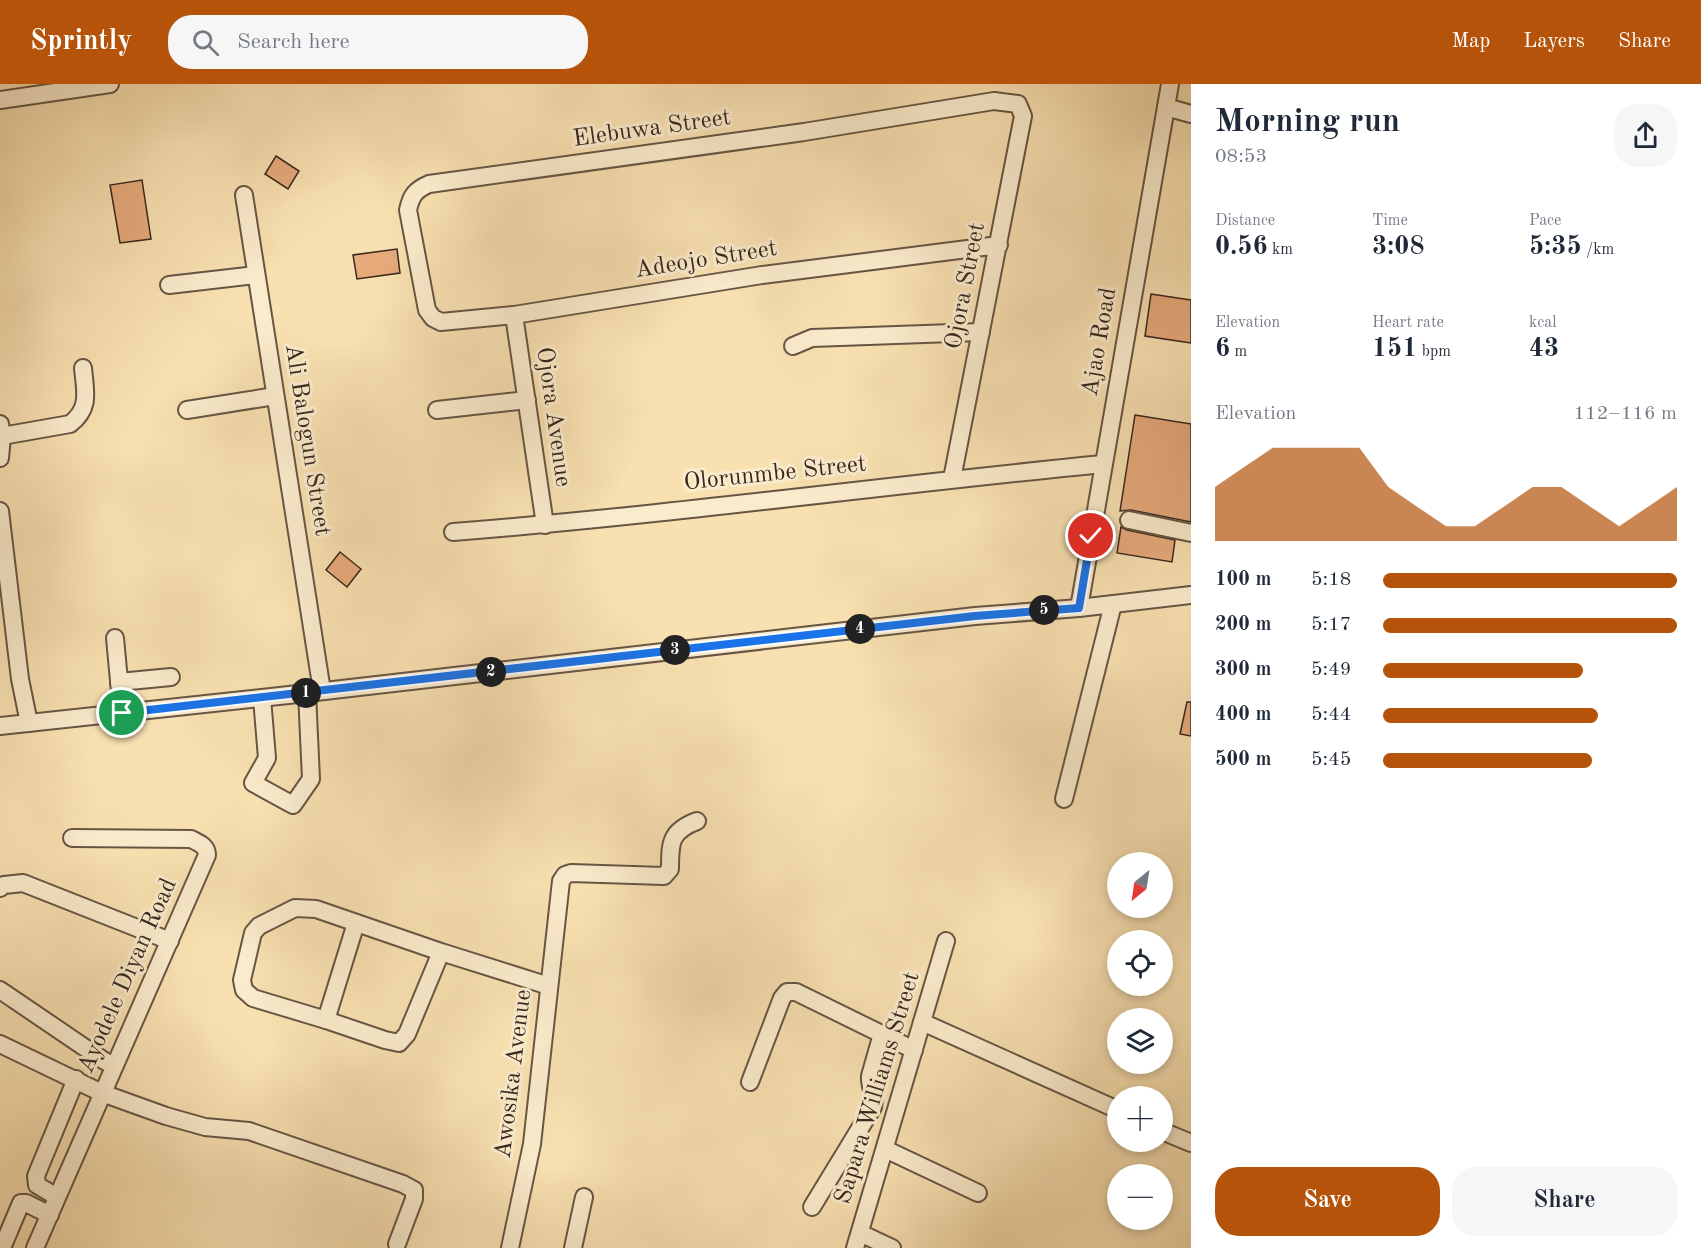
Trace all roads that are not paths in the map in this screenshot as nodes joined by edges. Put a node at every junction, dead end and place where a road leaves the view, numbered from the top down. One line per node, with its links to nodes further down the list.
1 (110, 84): 3 (street)
2 (1170, 84): 5 (street, Ajao Road)
3 (0, 100)
4 (1018, 104): 8 (street, Ojora Street); 11 (street, Elebuwa Street)
5 (1166, 107): 6 (street); 22 (street, Ajao Road)
6 (1191, 114)
7 (244, 195): 9 (street, Ali Balogun Street)
8 (999, 245): 12 (street, Adeojo Street); 13 (street, Ojora Street)
9 (256, 275): 10 (street); 16 (street, Ali Balogun Street)
10 (169, 285)
11 (427, 310): 12 (street, Adeojo Street)
12 (514, 315): 17 (street, Ojora Avenue)
13 (981, 332): 14 (street); 23 (street, Ojora Street)
14 (793, 346)
15 (83, 368): 20 (street)
16 (276, 396): 18 (street); 35 (street, Ali Balogun Street)
17 (527, 400): 19 (street); 26 (street, Ojora Avenue)
18 (187, 410)
19 (437, 410)
20 (1, 430): 21 (street)
21 (0, 458)
22 (1103, 464): 23 (street, Olorunmbe Street); 31 (street, Ajao Road)
23 (952, 479): 26 (street, Olorunmbe Street)
24 (0, 511): 38 (street)
25 (1130, 520): 28 (street)
26 (545, 525): 27 (street, Olorunmbe Street)
27 (453, 532)
28 (1191, 533)
29 (1191, 595): 30 (street)
30 (1113, 604): 31 (street); 40 (street)
31 (1079, 608): 35 (street)
32 (115, 638): 34 (street)
33 (171, 677): 34 (street)
34 (119, 682): 37 (street)
35 (314, 692): 36 (street); 36 (street, Ali Balogun Street)
36 (262, 698): 37 (street)
37 (122, 713): 38 (street)
38 (29, 723): 39 (street)
39 (0, 726)
40 (1064, 799)
41 (697, 821): 48 (street, Awosika Avenue)
42 (72, 838): 45 (street, Ayodele Diyan Road)
43 (0, 888): 45 (street)
44 (356, 923): 47 (street); 50 (street); 50 (street)
45 (170, 941): 55 (street, Ayodele Diyan Road)
46 (946, 941): 51 (street, Sapara Williams Street)
47 (441, 952): 48 (street); 50 (street)
48 (549, 986): 72 (street, Awosika Avenue)
49 (0, 990): 55 (street)
50 (326, 1020)
51 (922, 1022): 54 (street, Sapara Williams Street); 59 (street)
52 (882, 1034): 54 (street); 57 (street); 66 (street)
53 (0, 1044): 56 (street)
54 (914, 1050): 62 (street, Sapara Williams Street)
55 (114, 1066): 58 (street, Ayodele Diyan Road)
56 (76, 1079): 58 (street); 64 (street)
57 (750, 1082)
58 (102, 1093): 64 (street, Ayodele Diyan Road); 69 (street)
59 (1107, 1105)
60 (1173, 1136): 61 (street)
61 (1191, 1143)
62 (885, 1149): 63 (street); 68 (street, Sapara Williams Street)
63 (978, 1192)
64 (57, 1197): 67 (street, Ayodele Diyan Road)
65 (584, 1197): 73 (street)
66 (812, 1207)
67 (50, 1215): 70 (street); 71 (street, Ayodele Diyan Road)
68 (857, 1240): 74 (street)
69 (398, 1244)
70 (2, 1248)
71 (34, 1248)
72 (510, 1248)
73 (573, 1248)
74 (892, 1248)

